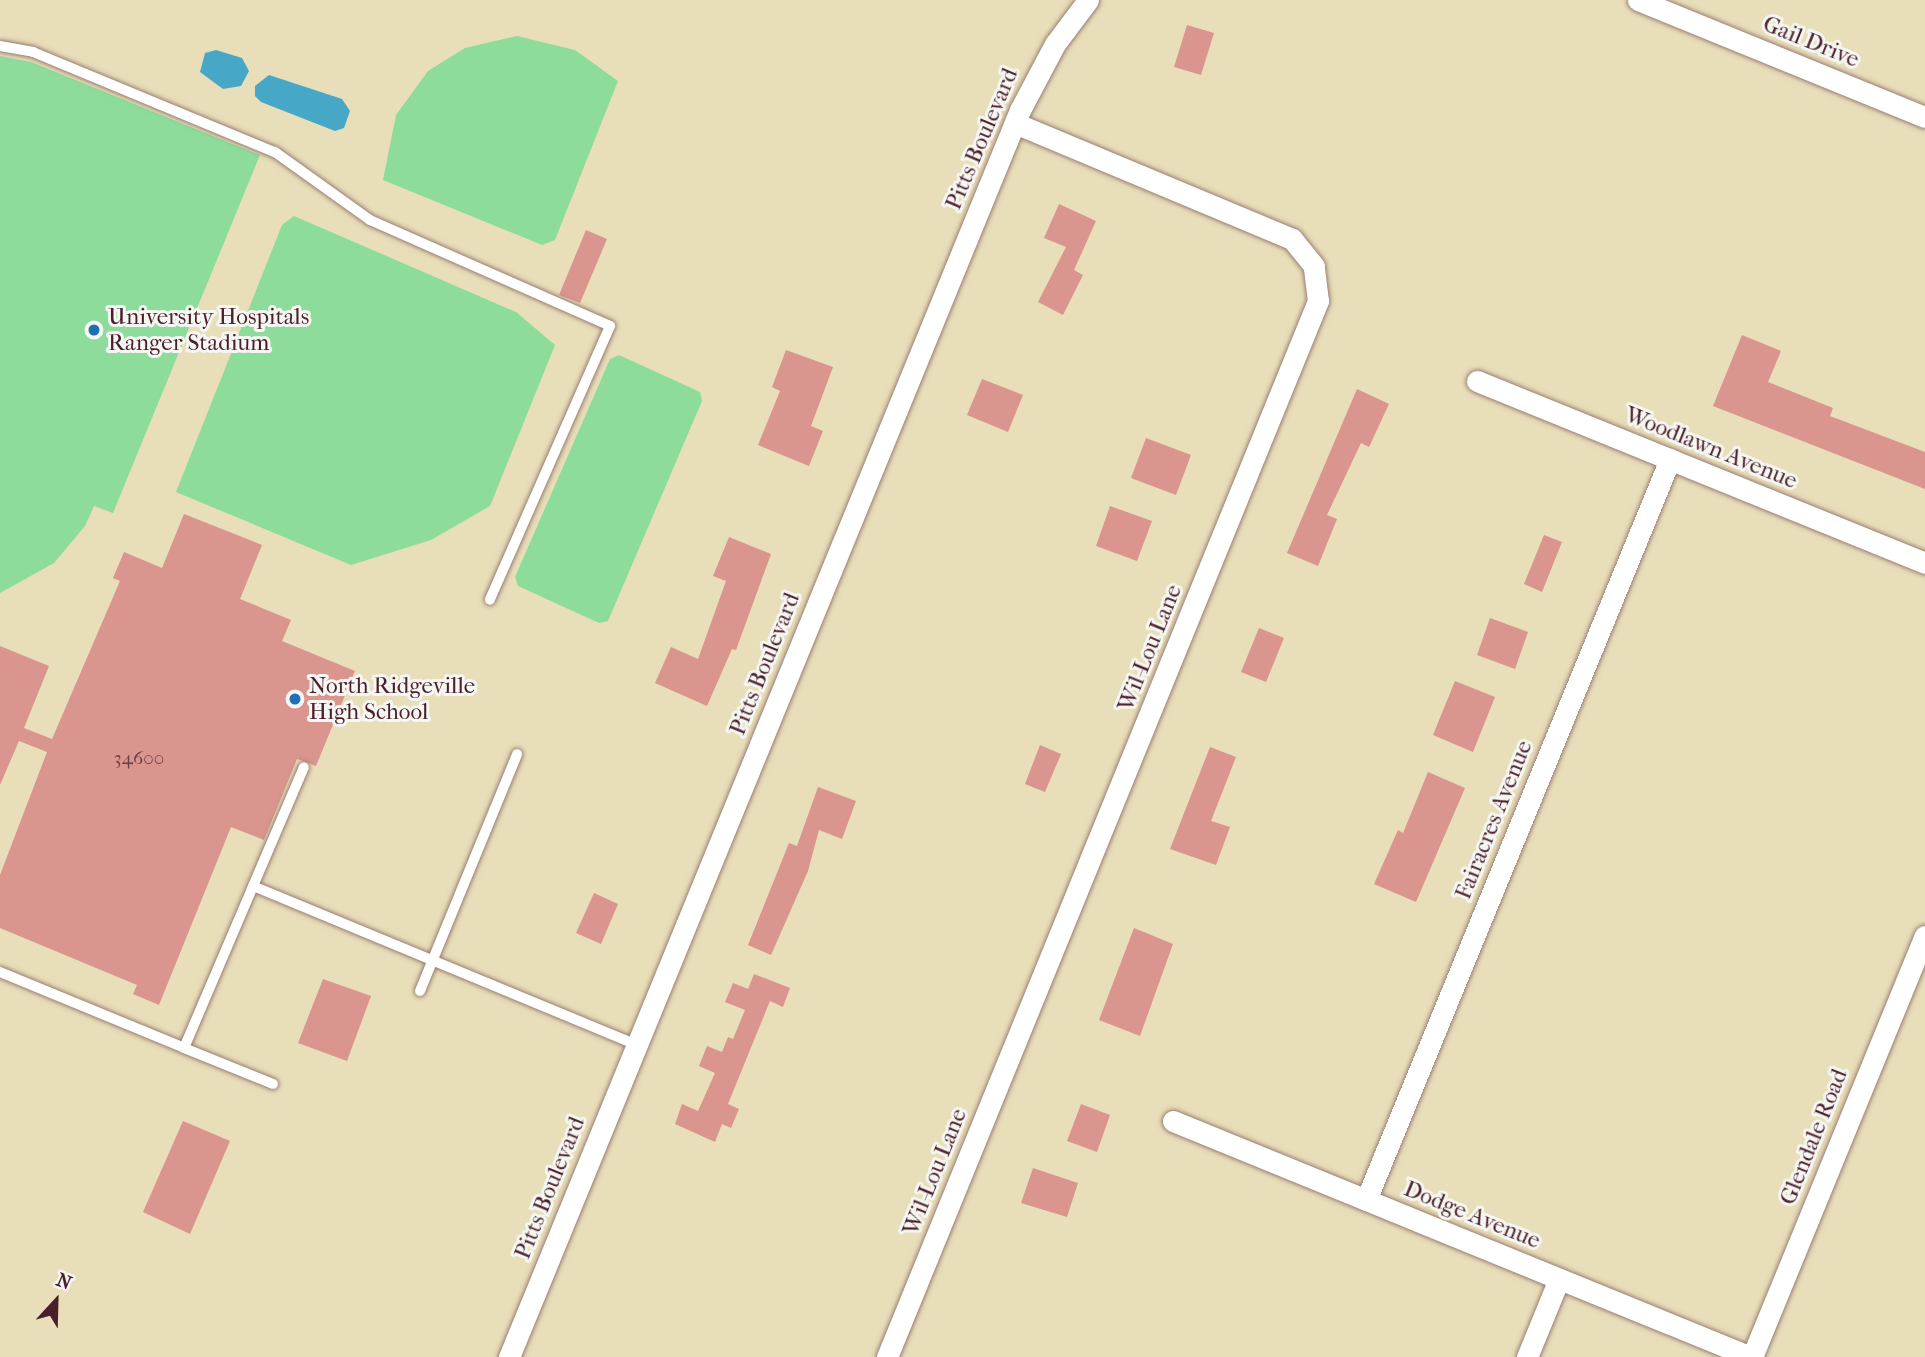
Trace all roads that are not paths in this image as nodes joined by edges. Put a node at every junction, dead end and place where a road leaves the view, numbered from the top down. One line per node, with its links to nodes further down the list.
1 (1088, 0): 5 (street, Pitts Boulevard)
2 (1638, 0): 4 (street, Gail Drive)
3 (0, 47): 9 (lane)
4 (1925, 117)
5 (1015, 122): 17 (street, Pitts Boulevard); 24 (street, Wil-Lou Lane)
6 (1477, 381): 7 (street, Woodlawn Avenue)
7 (1670, 459): 8 (street, Woodlawn Avenue); 21 (street, Fairacres Avenue)
8 (1925, 563)
9 (490, 600)
10 (517, 754): 14 (lane)
11 (304, 767): 12 (lane)
12 (253, 886): 14 (lane); 18 (lane)
13 (1925, 936): 26 (street, Glendale Road)
14 (433, 961): 16 (lane); 17 (lane)
15 (0, 972): 18 (lane)
16 (420, 990)
17 (637, 1045): 23 (street, Pitts Boulevard)
18 (184, 1048): 19 (lane)
19 (273, 1084)
20 (1173, 1121): 21 (street, Dodge Avenue)
21 (1366, 1200): 22 (street, Dodge Avenue)
22 (1559, 1279): 25 (street); 26 (street, Dodge Avenue)
23 (509, 1357)
24 (887, 1357)
25 (1527, 1357)
26 (1752, 1357)

